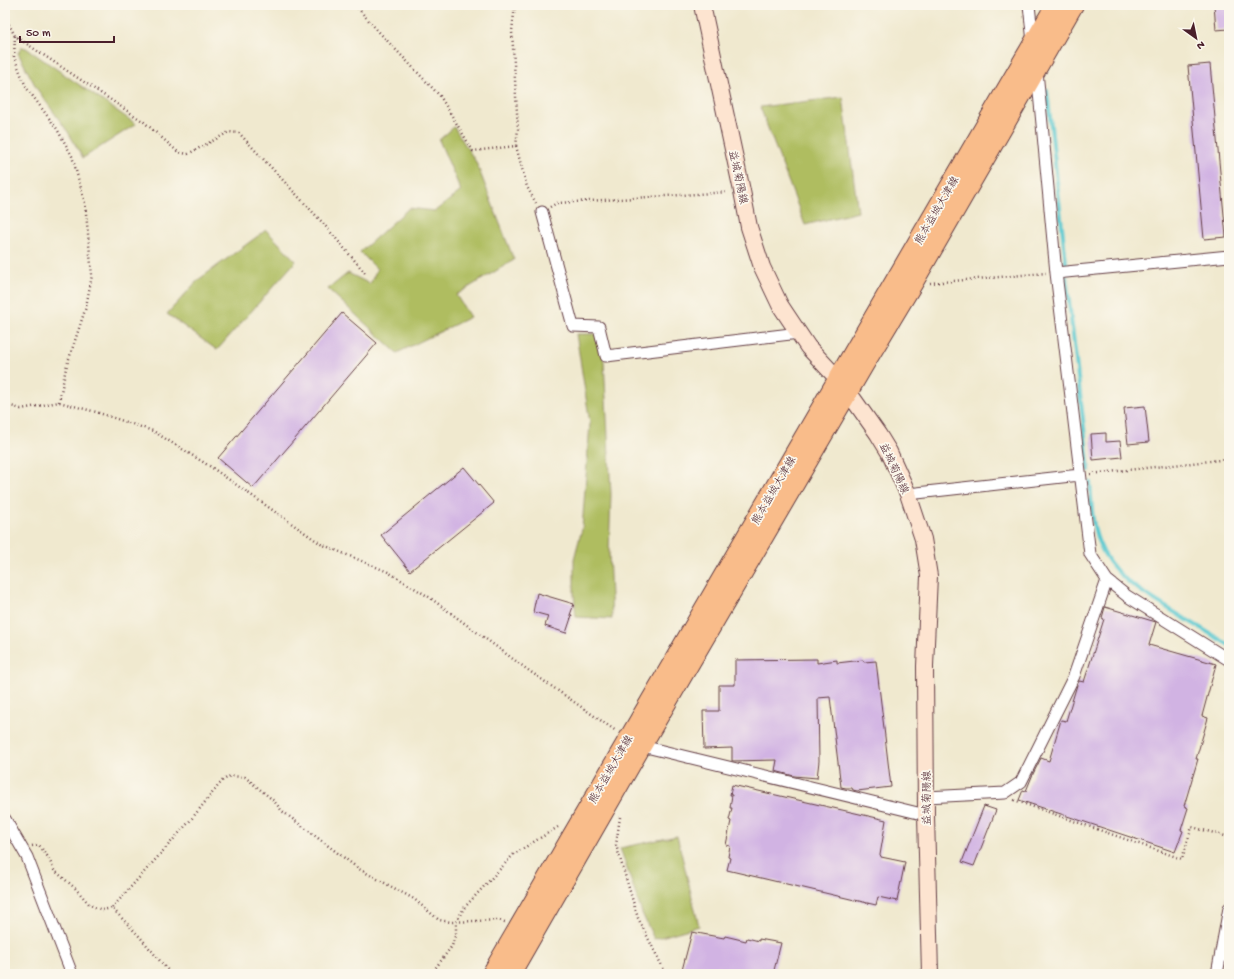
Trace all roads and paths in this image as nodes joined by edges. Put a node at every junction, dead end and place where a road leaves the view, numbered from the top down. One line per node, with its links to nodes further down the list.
1 (355, 5): 11 (path)
2 (515, 5): 11 (path)
3 (702, 5): 12 (main road, 益城菊陽線)
4 (1029, 5): 9 (street)
5 (1055, 5): 9 (main road, 熊本益城大津線)
6 (1074, 5): 10 (main road, 熊本益城大津線)
7 (5, 17): 8 (path)
8 (15, 36): 16 (path); 21 (path)
9 (1033, 42): 10 (street); 19 (main road, 熊本益城大津線)
10 (1037, 70): 15 (street); 17 (main road, 熊本益城大津線)
11 (516, 146): 13 (path)
12 (742, 191): 13 (path); 18 (main road, 益城菊陽線)
13 (542, 212): 18 (street)
14 (1229, 256): 15 (street)
15 (1056, 273): 17 (path); 24 (street)
16 (366, 274)
17 (913, 284): 20 (main road, 熊本益城大津線)
18 (799, 333): 19 (main road, 益城菊陽線)
19 (838, 379): 20 (main road, 益城菊陽線); 28 (main road, 熊本益城大津線)
20 (849, 393): 25 (main road, 益城菊陽線); 28 (main road, 熊本益城大津線)
21 (60, 402): 22 (path); 28 (path)
22 (5, 404)
23 (1229, 459): 24 (path)
24 (1080, 475): 25 (street); 26 (street)
25 (908, 494): 30 (main road, 益城菊陽線)
26 (1107, 580): 27 (street); 29 (street)
27 (1229, 660)
28 (635, 743): 32 (street); 40 (main road, 熊本益城大津線); 45 (main road, 熊本益城大津線)
29 (1005, 793): 30 (street); 35 (path)
30 (926, 797): 32 (main road, 益城菊陽線)
31 (620, 813): 46 (path)
32 (926, 815): 47 (main road, 益城菊陽線)
33 (5, 819): 36 (street)
34 (559, 826): 39 (path)
35 (1229, 837)
36 (22, 848): 37 (path); 41 (street)
37 (112, 908): 39 (path); 42 (path)
38 (1229, 908): 48 (street)
39 (456, 922): 40 (path); 43 (path)
40 (520, 924): 44 (main road, 熊本益城大津線)
41 (72, 974)
42 (171, 974)
43 (431, 974)
44 (491, 974)
45 (511, 974)
46 (666, 974)
47 (930, 974)
48 (1217, 974)

